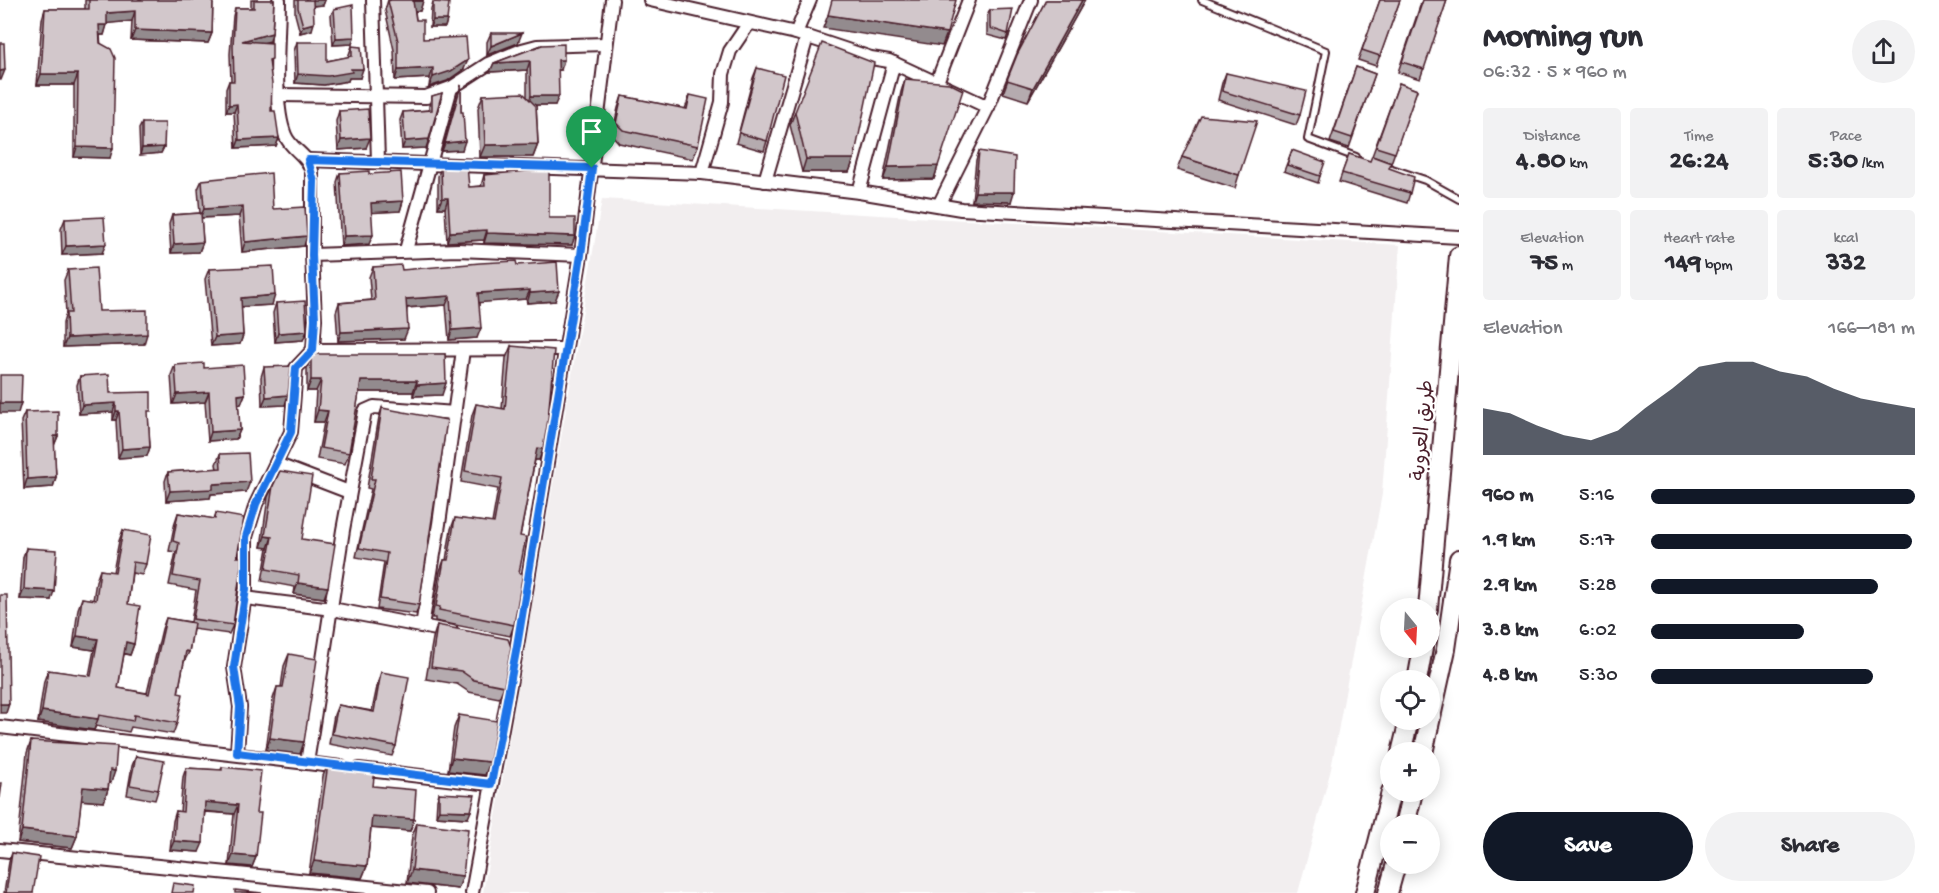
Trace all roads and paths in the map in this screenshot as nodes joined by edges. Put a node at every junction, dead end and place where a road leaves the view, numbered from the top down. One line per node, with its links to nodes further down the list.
1 (279, 0): 16 (street)
2 (373, 0): 17 (street)
3 (612, 0): 12 (street)
4 (650, 0): 9 (street)
5 (810, 0): 11 (street)
6 (969, 0): 14 (street)
7 (1031, 0): 18 (street)
8 (1202, 0): 19 (lane)
9 (691, 5): 10 (street)
10 (749, 23): 11 (street); 25 (street)
11 (802, 35): 13 (street); 26 (street)
12 (605, 44): 15 (street); 24 (street)
13 (894, 63): 14 (street); 27 (street)
14 (938, 82): 18 (street)
15 (451, 88): 17 (street); 23 (street)
16 (279, 95): 17 (street); 20 (street)
17 (376, 95): 21 (street)
18 (988, 107): 29 (street)
19 (1362, 159)
20 (308, 160): 21 (street); 32 (street)
21 (378, 161): 23 (street)
22 (1372, 162): 28 (lane)
23 (432, 163): 24 (street); 31 (street)
24 (592, 168): 25 (street); 33 (street)
25 (702, 173): 26 (street)
26 (765, 181): 27 (street)
27 (859, 192): 29 (street)
28 (1459, 199)
29 (939, 205): 30 (street)
30 (1459, 237)
31 (406, 250): 32 (street); 33 (street)
32 (312, 255): 36 (street)
33 (581, 255): 35 (street)
34 (1459, 256): 43 (main road, طريق العروبة)
35 (565, 349): 37 (street); 51 (street)
36 (313, 350): 37 (street); 39 (street)
37 (464, 350): 38 (street)
38 (455, 413): 40 (street); 45 (street)
39 (276, 464): 40 (street); 42 (street)
40 (349, 492): 44 (street)
41 (1459, 559): 48 (main road)
42 (245, 598): 44 (street); 49 (street)
43 (1429, 598)
44 (332, 609): 45 (street); 50 (street)
45 (422, 626): 46 (street)
46 (464, 635)
47 (0, 727): 49 (street)
48 (1425, 742)
49 (237, 753): 50 (street)
50 (308, 763): 51 (street)
51 (491, 784): 56 (street)
52 (1388, 802): 57 (main road)
53 (0, 850): 55 (street)
54 (1393, 874): 58 (main road)
55 (427, 893)
56 (472, 893)
57 (1365, 893)
58 (1388, 893)

